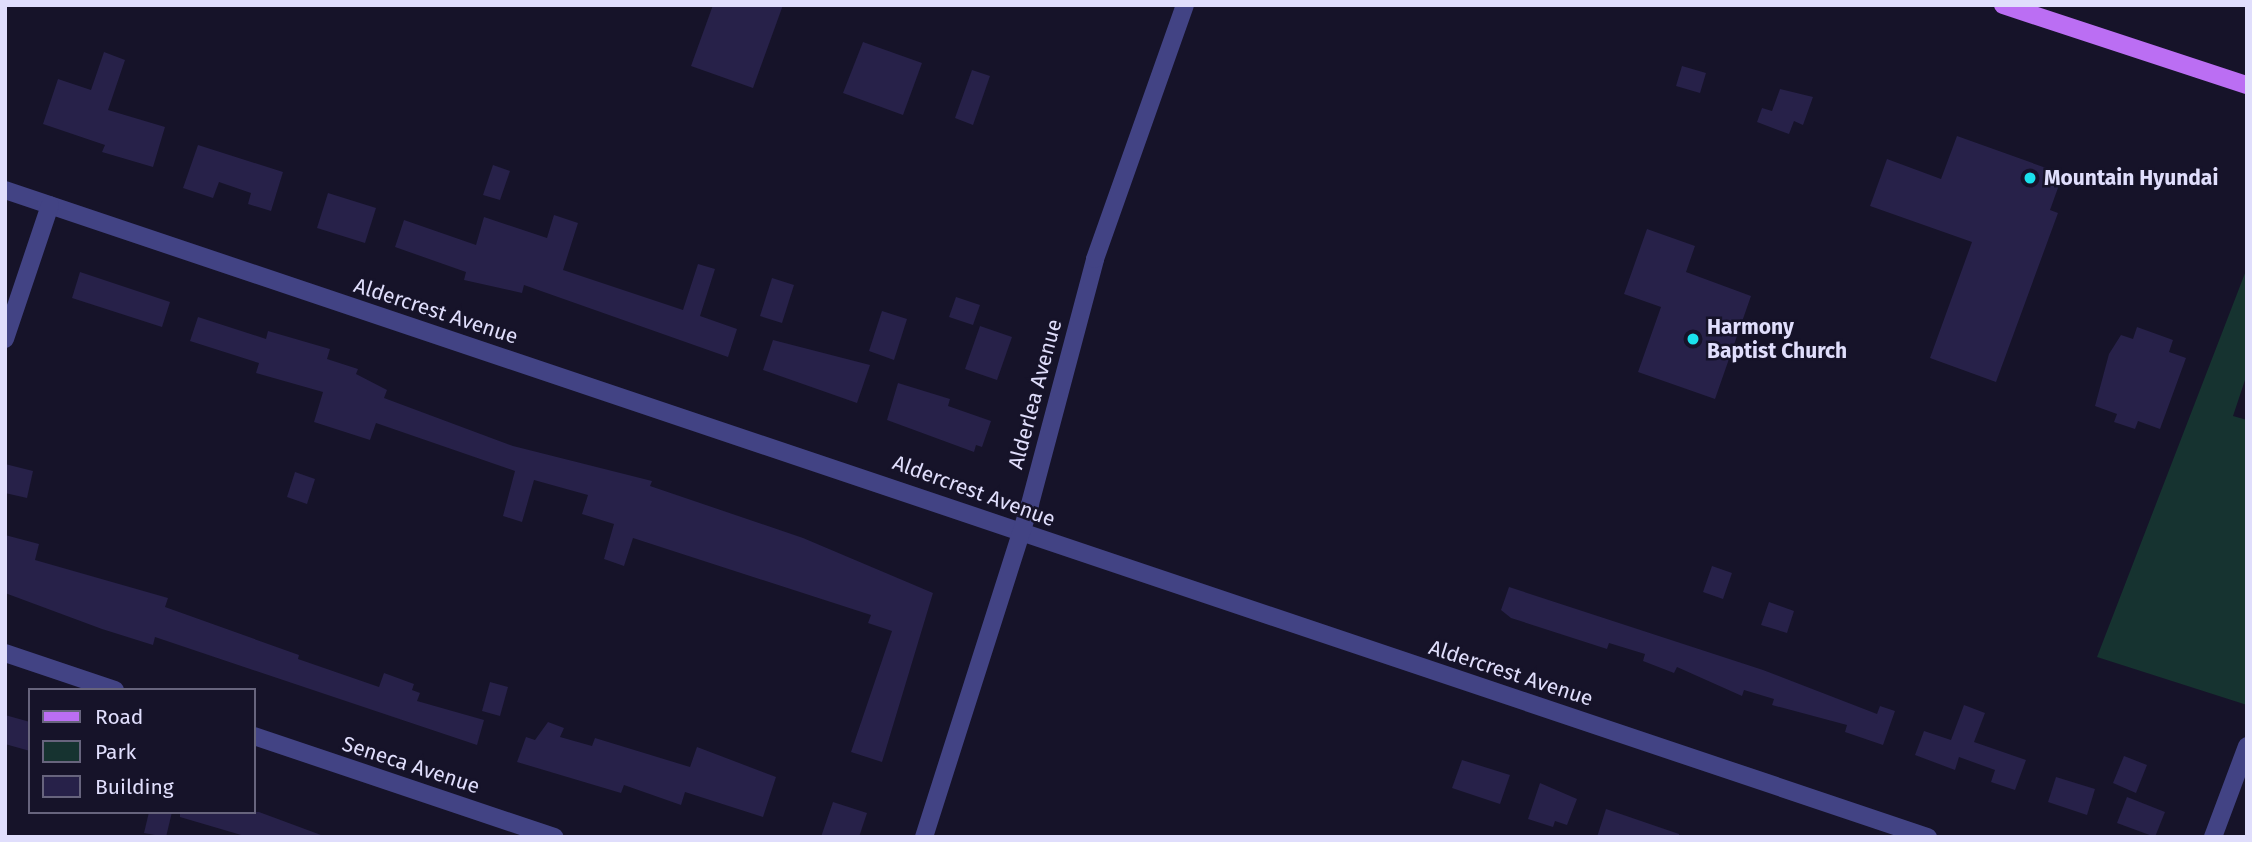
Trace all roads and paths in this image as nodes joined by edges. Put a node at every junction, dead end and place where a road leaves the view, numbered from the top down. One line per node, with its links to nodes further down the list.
1 (1185, 5): 7 (street, Alderlea Avenue)
2 (2003, 5): 3 (main road)
3 (2247, 85)
4 (5, 190): 5 (street, Aldercrest Avenue)
5 (50, 205): 6 (street); 7 (street, Aldercrest Avenue)
6 (5, 339)
7 (1020, 532): 13 (street, Alderlea Avenue); 14 (street, Aldercrest Avenue)
8 (5, 653): 9 (street)
9 (109, 688)
10 (256, 737): 12 (street, Seneca Avenue)
11 (2247, 746): 15 (street)
12 (554, 837)
13 (924, 837)
14 (1928, 837)
15 (2213, 837)

